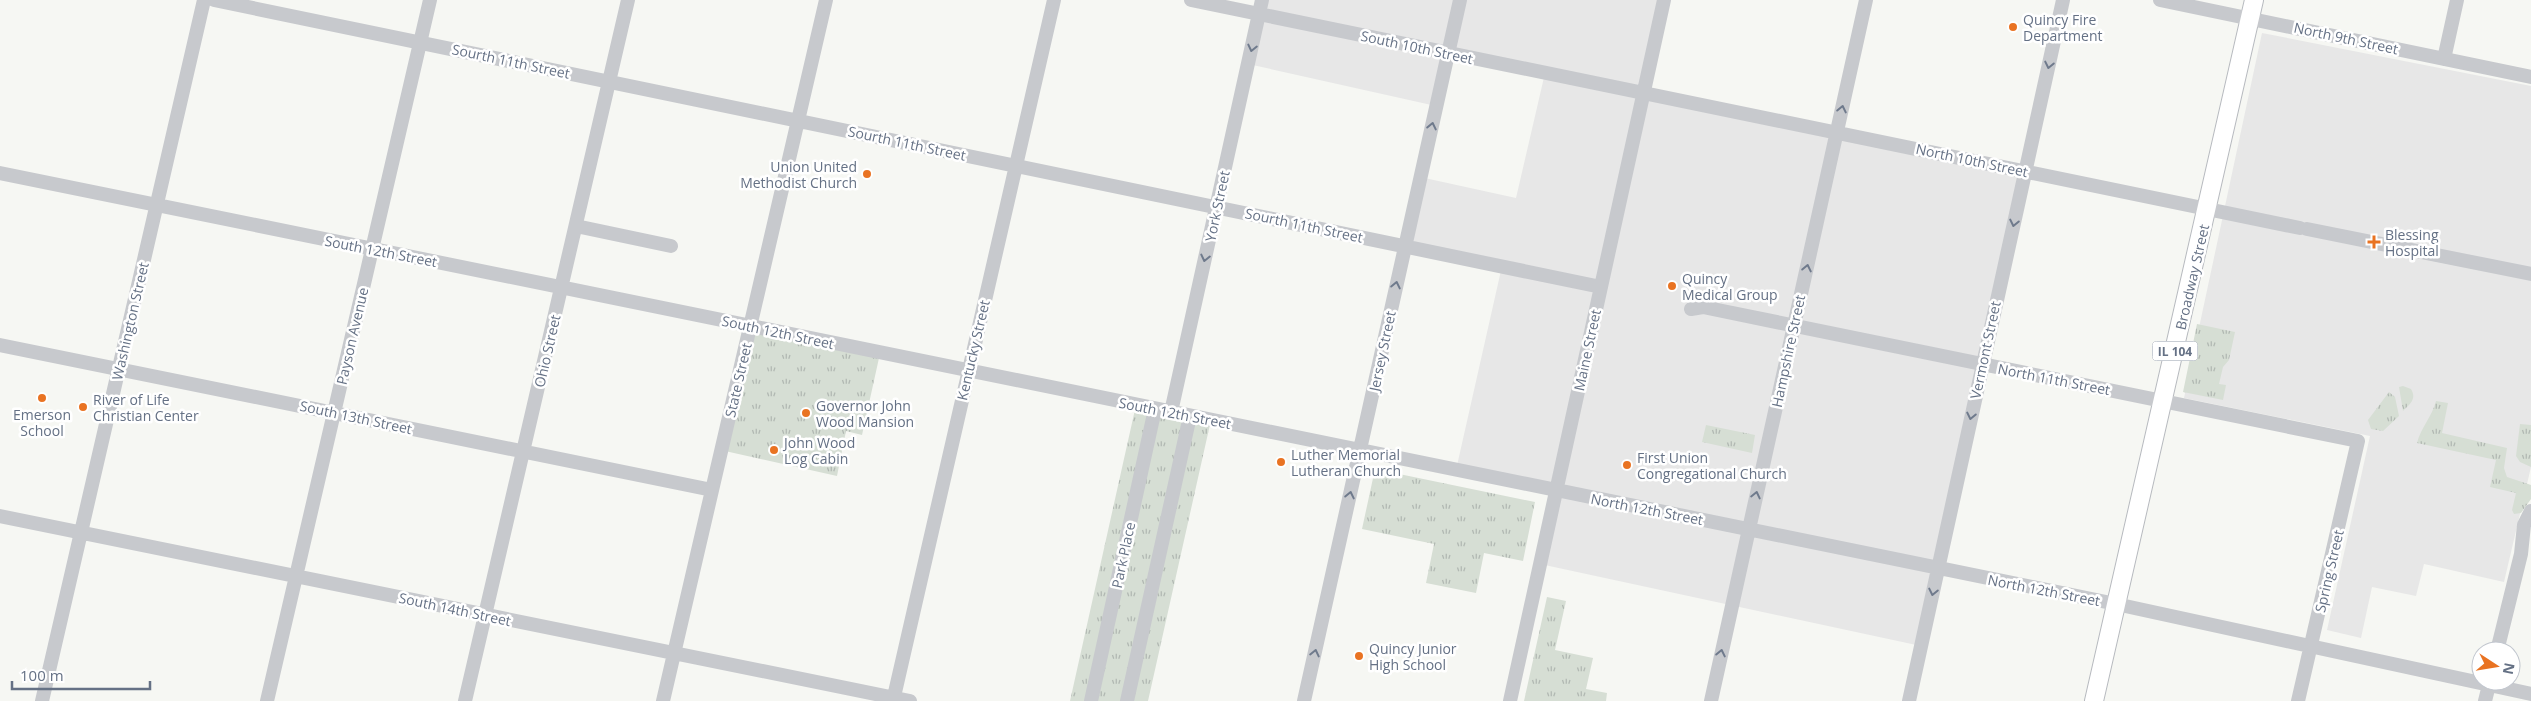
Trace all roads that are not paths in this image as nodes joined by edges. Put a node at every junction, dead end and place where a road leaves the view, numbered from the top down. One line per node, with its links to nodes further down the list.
1 (204, 0): 29 (street, Washington Street)
2 (214, 0): 18 (street, Sourth 11th Street)
3 (430, 0): 18 (street, Payson Avenue)
4 (628, 0): 22 (street, Ohio Street)
5 (826, 0): 24 (street, State Street)
6 (1054, 0): 26 (street, Kentucky Street)
7 (1191, 0): 16 (street, South 10th Street)
8 (1262, 0): 16 (street, York Street)
9 (1460, 0): 19 (street, Jersey Street)
10 (1664, 0): 23 (street, Maine Street)
11 (1866, 0): 25 (street, Hampshire Street, one-way to 11)
12 (2063, 0): 27 (street, Vermont Street, one-way to 27)
13 (2160, 0): 17 (street, North 9th Street)
14 (2254, 0): 17 (main road, Broadway Street / IL 104)
15 (2457, 0): 20 (street)
16 (1259, 14): 19 (street, South 10th Street); 30 (street, York Street, one-way to 30)
17 (2250, 18): 20 (street, North 9th Street); 31 (main road, Broadway Street / IL 104)
18 (420, 42): 22 (street, Sourth 11th Street); 35 (street, Payson Avenue)
19 (1448, 53): 23 (street, South 10th Street); 34 (street, Jersey Street, one-way to 19)
20 (2444, 59): 21 (street, North 9th Street)
21 (2531, 77)
22 (610, 81): 24 (street, Sourth 11th Street); 32 (street, Ohio Street)
23 (1644, 93): 25 (street, North 10th Street); 37 (street, Maine Street)
24 (798, 121): 26 (street, Sourth 11th Street); 40 (street, State Street)
25 (1836, 132): 27 (street, North 10th Street); 41 (street, Hampshire Street, one-way to 25)
26 (1016, 165): 30 (street, Sourth 11th Street); 45 (street, Kentucky Street)
27 (2025, 171): 31 (street, North 10th Street); 43 (street, Vermont Street, one-way to 43)
28 (0, 173): 29 (street, South 12th Street)
29 (157, 205): 35 (street, South 12th Street); 44 (street, Washington Street)
30 (1217, 207): 34 (street, Sourth 11th Street); 48 (street, York Street, one-way to 48)
31 (2207, 208): 36 (street, North 10th Street); 46 (main road, Broadway Street / IL 104)
32 (576, 226): 33 (street); 38 (street, Ohio Street)
33 (671, 246)
34 (1405, 246): 37 (street, Sourth 11th Street); 52 (street, Jersey Street, one-way to 34)
35 (372, 249): 38 (street, South 12th Street); 49 (street, Payson Avenue)
36 (2531, 274)
37 (1601, 287): 55 (street, Maine Street)
38 (561, 288): 40 (street, South 12th Street); 53 (street, Ohio Street)
39 (1691, 309): 41 (street, North 11th Street)
40 (750, 326): 45 (street, South 12th Street); 54 (street, State Street)
41 (1794, 326): 43 (street, North 11th Street); 58 (street, Hampshire Street, one-way to 41)
42 (0, 346): 44 (street, South 13th Street)
43 (1982, 365): 46 (street, North 11th Street); 61 (street, Vermont Street, one-way to 61)
44 (118, 369): 49 (street, South 13th Street); 59 (street, Washington Street)
45 (968, 371): 47 (street, South 12th Street); 69 (street, Kentucky Street)
46 (2163, 401): 51 (street, North 11th Street); 63 (main road, Broadway Street / IL 104)
47 (1155, 409): 48 (street, South 12th Street); 75 (street, Park Place)
48 (1171, 412): 50 (street, South 12th Street)
49 (334, 413): 53 (street, South 13th Street); 62 (street, Payson Avenue)
50 (1190, 416): 52 (street, South 12th Street); 76 (street)
51 (2358, 441): 66 (street, Spring Street)
52 (1360, 451): 55 (street, South 12th Street); 77 (street, Jersey Street, one-way to 52)
53 (523, 452): 54 (street, South 13th Street); 64 (street, Ohio Street)
54 (712, 490): 67 (street, State Street)
55 (1556, 491): 58 (street, North 12th Street); 78 (street, Maine Street)
56 (2531, 510): 60 (street)
57 (0, 516): 59 (street, South 14th Street)
58 (1749, 530): 61 (street, North 12th Street); 79 (street, Hampshire Street, one-way to 58)
59 (81, 532): 62 (street, South 14th Street); 70 (street, Washington Street)
60 (2527, 536): 65 (street)
61 (1938, 568): 63 (street, North 12th Street); 80 (street, Vermont Street, one-way to 80)
62 (296, 576): 64 (street, South 14th Street); 71 (street, Payson Avenue)
63 (2116, 604): 66 (street, North 12th Street); 81 (main road, Broadway Street / IL 104)
64 (485, 615): 67 (street, South 14th Street); 72 (street, Ohio Street)
65 (2500, 641)
66 (2311, 647): 68 (street, North 12th Street); 82 (street, Spring Street)
67 (674, 654): 69 (street, South 14th Street); 73 (street, State Street)
68 (2471, 679)
69 (893, 699): 74 (street, South 14th Street)
70 (42, 701)
71 (267, 701)
72 (465, 701)
73 (663, 701)
74 (910, 701)
75 (1091, 701)
76 (1127, 701)
77 (1304, 701)
78 (1510, 701)
79 (1711, 701)
80 (1909, 701)
81 (2094, 701)
82 (2298, 701)

